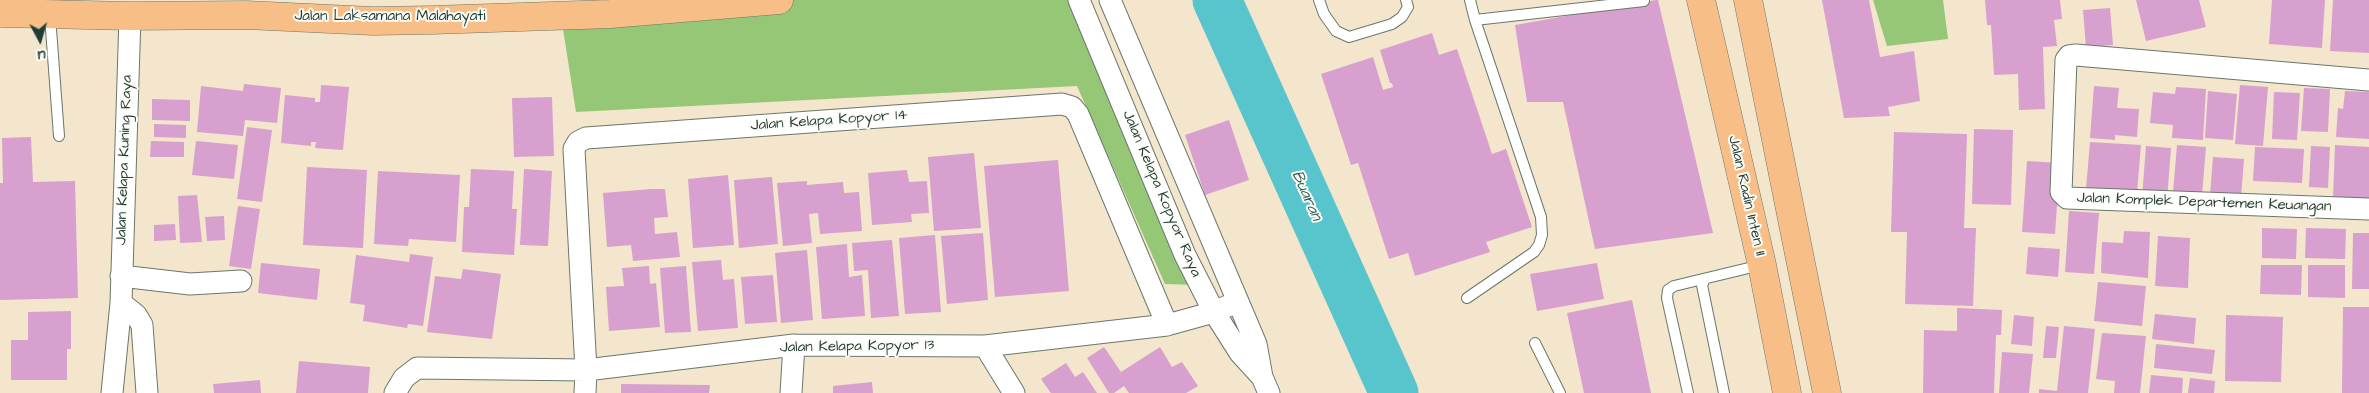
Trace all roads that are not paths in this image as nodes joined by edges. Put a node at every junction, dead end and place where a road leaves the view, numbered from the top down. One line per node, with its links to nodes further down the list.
1 (779, 0): 11 (main road, Jalan Laksamana Malahayati)
2 (1079, 0): 26 (street, Jalan Kelapa Kopyor Raya)
3 (1110, 0): 24 (street, Jalan Kelapa Kopyor Raya)
4 (1319, 0): 5 (lane)
5 (1406, 0)
6 (1470, 0): 15 (lane)
7 (1701, 0): 19 (main road, Jalan Radin Inten II)
8 (1748, 0): 43 (main road)
9 (1644, 1): 15 (lane)
10 (379, 10): 11 (main road, Jalan Laksamana Malahayati); 14 (main road, Jalan Laksamana Malahayati)
11 (425, 10)
12 (0, 13): 13 (main road, Jalan Laksamana Malahayati)
13 (50, 15): 14 (main road, Jalan Laksamana Malahayati); 17 (lane)
14 (130, 16): 20 (street, Jalan Kelapa Kuning Raya)
15 (1475, 20): 23 (lane)
16 (2369, 80): 18 (street, Jalan Komplek Departemen Keuangan)
17 (59, 136)
18 (2369, 209)
19 (1762, 265): 21 (lane); 42 (main road, Jalan Radin Inten II)
20 (120, 276): 22 (street); 25 (street, Jalan Kelapa Kuning Raya)
21 (1705, 279): 40 (lane); 41 (lane)
22 (242, 281)
23 (1467, 298)
24 (1237, 302): 26 (street, Jalan Kelapa Kopyor 13); 32 (street, Jalan Kelapa Kopyor Raya)
25 (121, 303): 33 (street, Jalan Kelapa Kuning Raya); 34 (street)
26 (1214, 312): 27 (street, Jalan Kelapa Kopyor 13); 32 (street, Jalan Kelapa Kopyor Raya)
27 (1167, 325): 30 (street, Jalan Kelapa Kopyor 13); 31 (street, Jalan Kelapa Kopyor 14)
28 (1535, 343): 39 (lane)
29 (794, 345): 30 (street, Jalan Kelapa Kopyor 13); 31 (street, Jalan Kelapa Kopyor 13); 37 (street)
30 (985, 346): 38 (street)
31 (586, 370): 35 (street, Jalan Kelapa Kopyor 13); 36 (street)
32 (1266, 385)
33 (112, 393)
34 (147, 393)
35 (396, 393)
36 (585, 393)
37 (791, 393)
38 (1014, 393)
39 (1560, 393)
40 (1688, 393)
41 (1724, 393)
42 (1786, 393)
43 (1827, 393)

